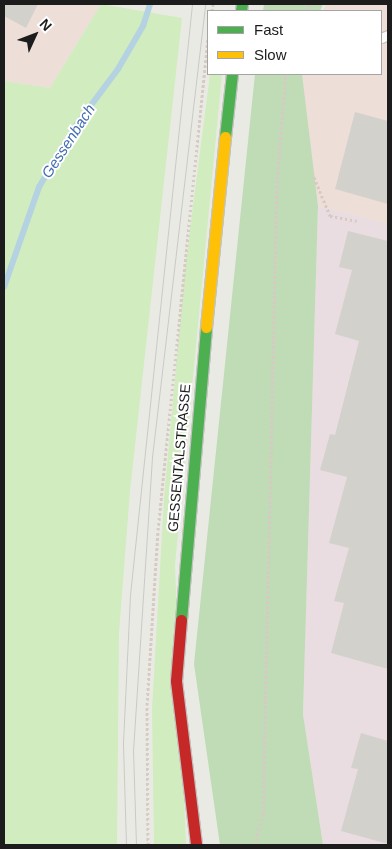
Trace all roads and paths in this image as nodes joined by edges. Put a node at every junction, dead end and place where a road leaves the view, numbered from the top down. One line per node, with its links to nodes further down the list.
1 (207, 50): 6 (path)
2 (232, 75): 7 (main road, GESSENTALSTRASSE)
3 (286, 75): 8 (path)
4 (314, 177): 5 (path)
5 (357, 221)
6 (148, 845)
7 (196, 845)
8 (255, 845)

